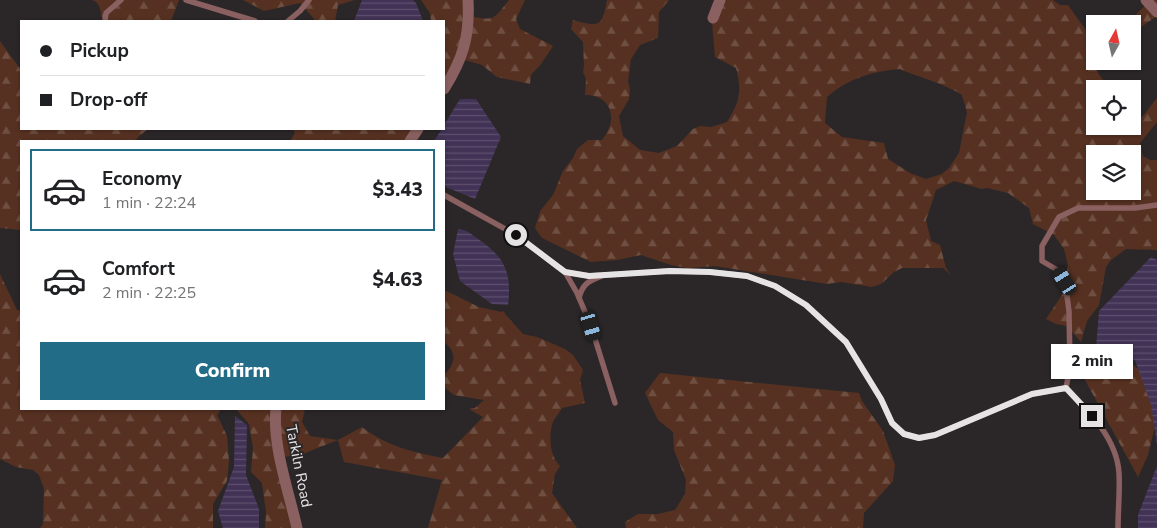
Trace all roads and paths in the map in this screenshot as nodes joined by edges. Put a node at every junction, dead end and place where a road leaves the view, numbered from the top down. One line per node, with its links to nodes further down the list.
1 (121, 0): 9 (lane)
2 (186, 0): 10 (lane)
3 (309, 0): 11 (lane)
4 (720, 0): 8 (street)
5 (1146, 0): 7 (street)
6 (467, 1): 12 (street)
7 (1157, 12)
8 (713, 18)
9 (105, 20)
10 (252, 20)
11 (289, 20)
12 (445, 87)
13 (445, 196): 15 (lane)
14 (1157, 205): 18 (lane)
15 (565, 272): 16 (lane); 17 (lane)
16 (604, 275): 17 (lane); 18 (lane)
17 (580, 298): 19 (lane)
18 (1066, 388): 22 (lane)
19 (615, 403)
20 (276, 410): 21 (street, Tarkiln Road)
21 (297, 528)
22 (1118, 528)

